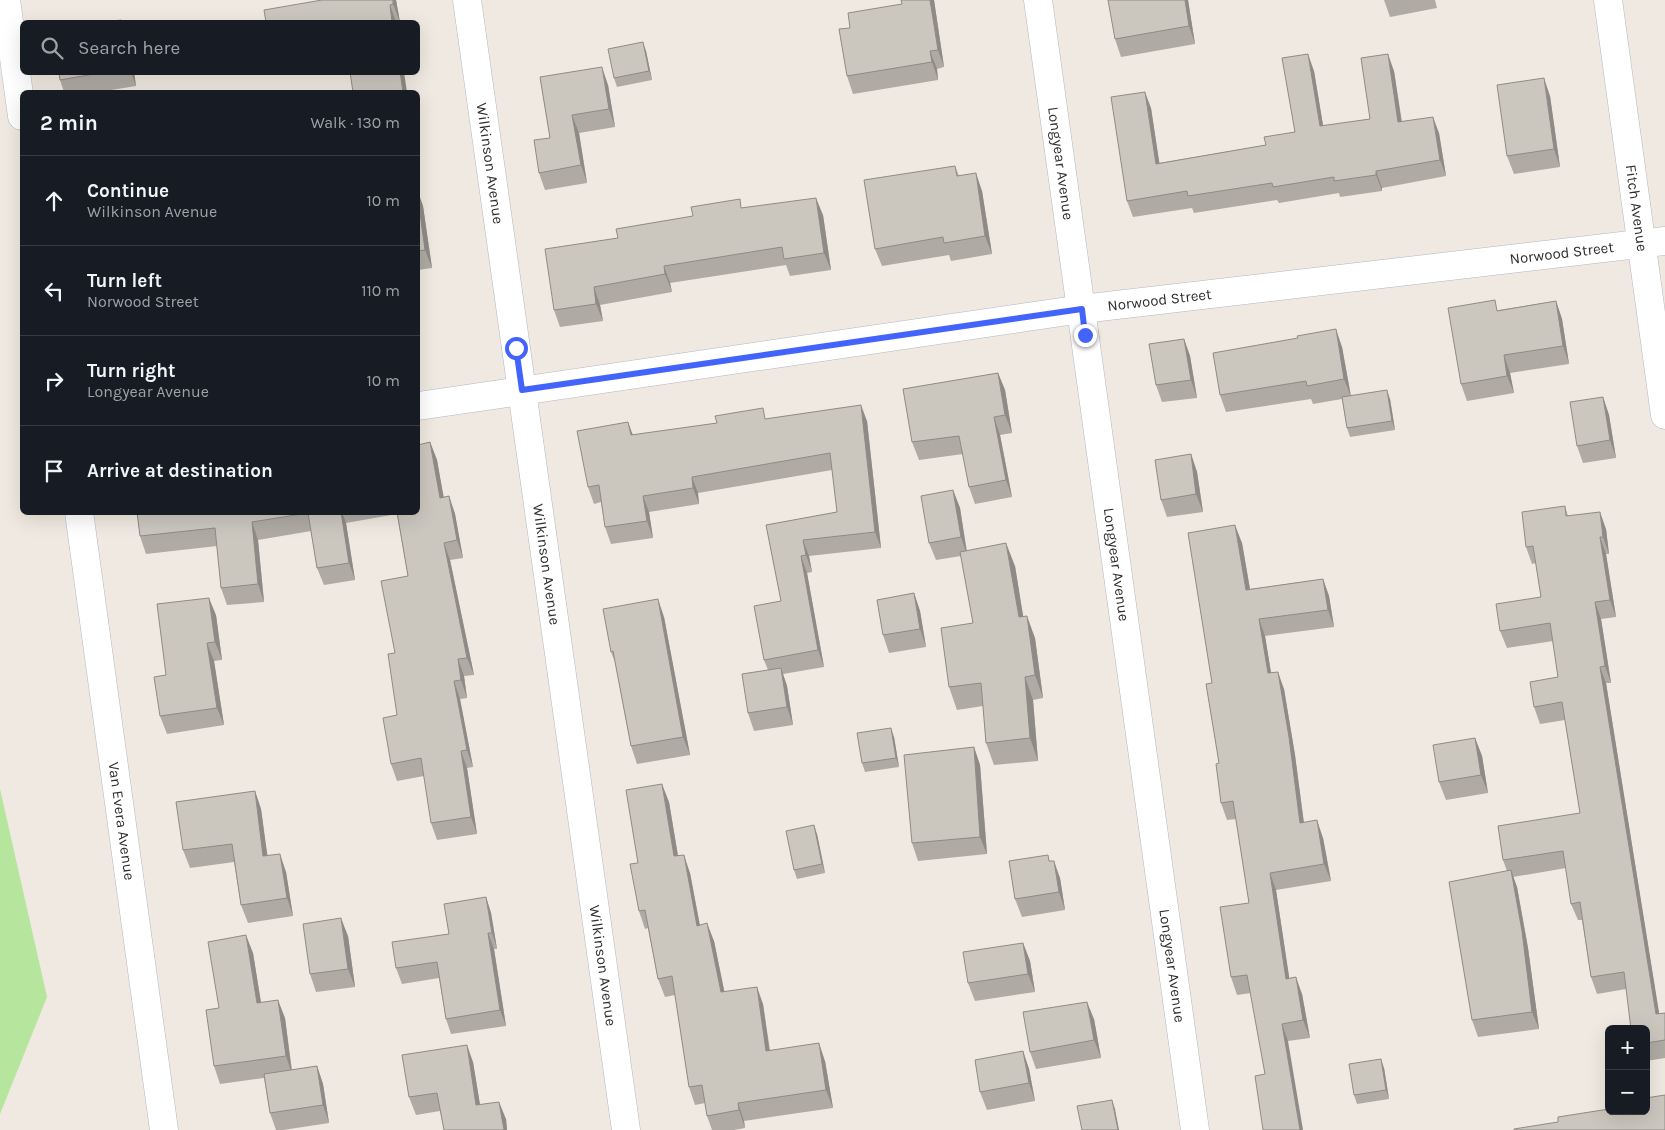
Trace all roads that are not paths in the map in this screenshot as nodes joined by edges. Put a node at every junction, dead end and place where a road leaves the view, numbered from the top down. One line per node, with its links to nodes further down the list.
1 (6, 0): 5 (street)
2 (467, 0): 8 (street, Wilkinson Avenue)
3 (1038, 0): 7 (street, Longyear Avenue)
4 (1608, 0): 6 (street, Fitch Avenue)
5 (20, 102)
6 (1653, 242): 7 (street, Norwood Street); 10 (street, Fitch Avenue)
7 (1082, 309): 8 (street, Norwood Street); 14 (street, Longyear Avenue)
8 (522, 390): 9 (street, Norwood Street); 13 (street, Wilkinson Avenue)
9 (420, 406)
10 (1665, 415)
11 (79, 515): 12 (street, Van Evera Avenue)
12 (164, 1130)
13 (626, 1130)
14 (1195, 1130)

